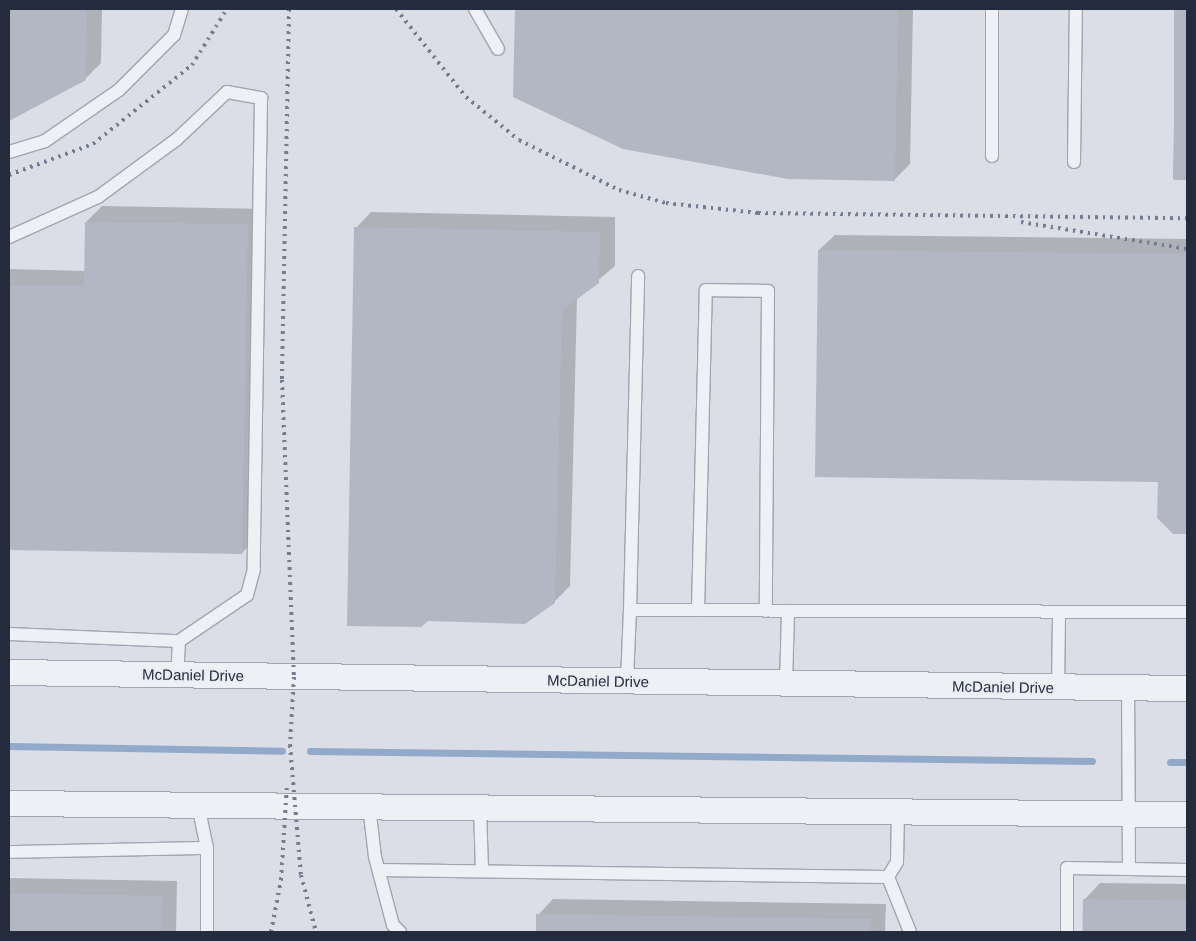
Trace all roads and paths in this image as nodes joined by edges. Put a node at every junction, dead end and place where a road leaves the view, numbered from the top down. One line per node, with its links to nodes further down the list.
1 (182, 9): 6 (lane)
2 (476, 9): 5 (lane)
3 (992, 9): 7 (lane)
4 (1076, 9): 8 (lane)
5 (498, 49)
6 (9, 152)
7 (992, 156)
8 (1074, 162)
9 (9, 237): 18 (lane)
10 (638, 276): 11 (lane)
11 (630, 610): 12 (lane); 21 (lane)
12 (698, 610): 13 (lane); 13 (lane)
13 (766, 611): 14 (lane)
14 (788, 611): 15 (lane); 22 (lane)
15 (1059, 612): 16 (lane); 23 (lane)
16 (1187, 612)
17 (9, 634): 18 (lane)
18 (179, 641): 20 (lane)
19 (9, 672): 20 (street, McDaniel Drive)
20 (177, 675): 21 (street, McDaniel Drive)
21 (628, 682): 22 (street, McDaniel Drive)
22 (786, 684): 23 (street, McDaniel Drive)
23 (1058, 688): 24 (street, McDaniel Drive)
24 (1128, 688): 25 (street, McDaniel Drive); 31 (lane)
25 (1187, 688)
26 (9, 803): 27 (street)
27 (198, 805): 28 (street); 33 (lane)
28 (369, 806): 29 (street); 36 (lane)
29 (480, 807): 30 (street); 38 (lane)
30 (898, 811): 31 (street); 39 (lane)
31 (1128, 813): 32 (street); 35 (lane)
32 (1187, 814)
33 (207, 848): 34 (lane); 40 (lane)
34 (9, 852)
35 (1129, 869): 37 (lane); 43 (lane)
36 (379, 870): 38 (lane); 41 (lane)
37 (1187, 870)
38 (482, 871): 39 (lane)
39 (888, 877): 42 (lane)
40 (207, 932)
41 (400, 932)
42 (910, 932)
43 (1067, 932)

